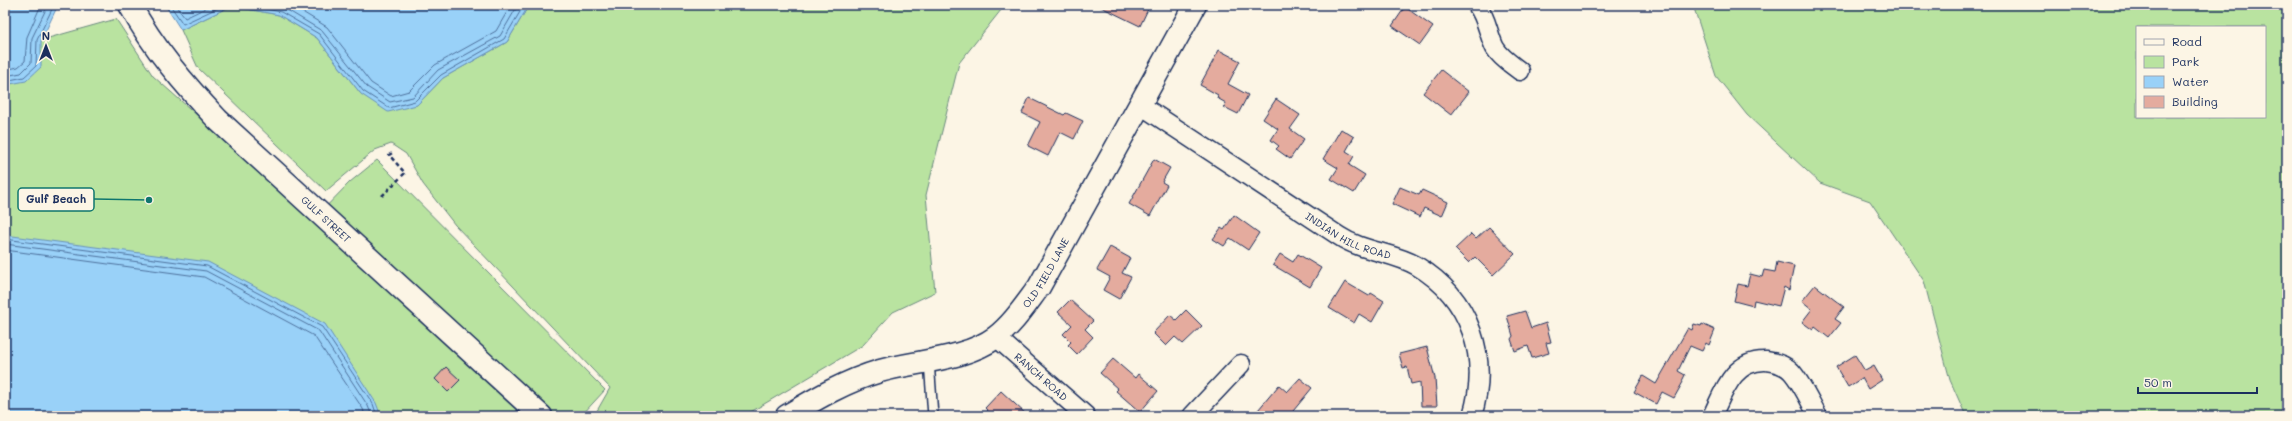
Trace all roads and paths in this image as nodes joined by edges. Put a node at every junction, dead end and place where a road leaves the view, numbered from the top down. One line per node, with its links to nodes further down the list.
1 (1194, 5): 5 (street, OLD FIELD LANE)
2 (1477, 5): 4 (street)
3 (131, 7): 11 (street, GULF STREET)
4 (1520, 71)
5 (1139, 104): 8 (street, OLD FIELD LANE); 16 (street, INDIAN HILL ROAD)
6 (394, 152): 7 (path)
7 (382, 196)
8 (996, 337): 9 (street, OLD FIELD LANE); 14 (street, RANCH ROAD)
9 (929, 361): 12 (street, OLD FIELD LANE); 13 (lane)
10 (1241, 364): 15 (street)
11 (541, 416)
12 (787, 416)
13 (933, 416)
14 (1086, 416)
15 (1192, 416)
16 (1472, 416)
17 (1712, 416): 18 (street)
18 (1818, 416)

